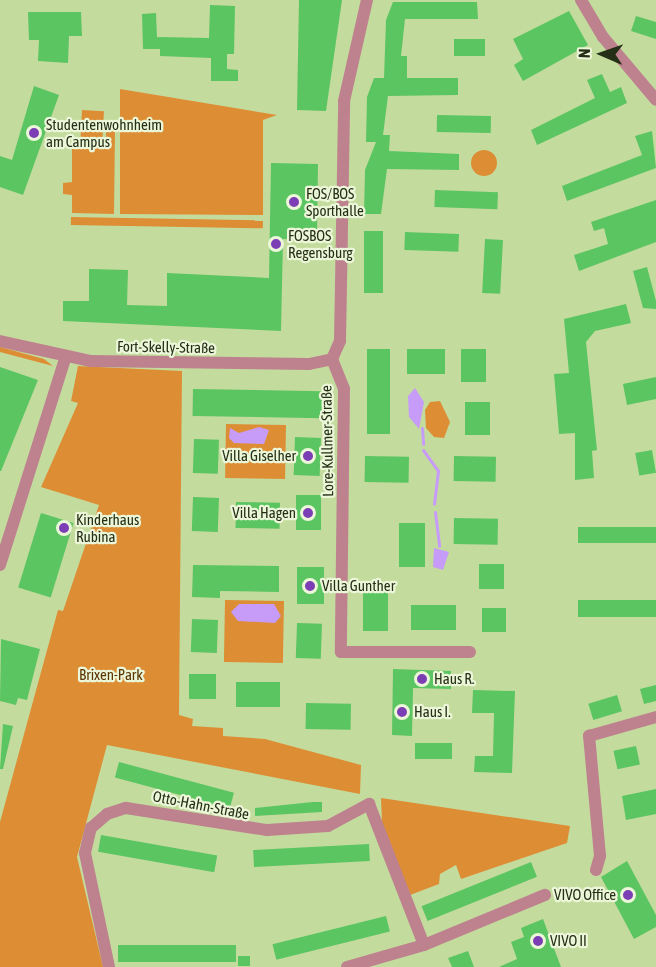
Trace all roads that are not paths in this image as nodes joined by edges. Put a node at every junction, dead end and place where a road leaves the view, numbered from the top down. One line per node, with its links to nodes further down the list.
1 (367, 0): 6 (street)
2 (581, 0): 3 (street)
3 (656, 100)
4 (0, 341): 5 (street, Fort-Skelly-Straße)
5 (65, 359): 6 (street, Fort-Skelly-Straße); 7 (street)
6 (332, 359): 8 (street, Lore-Kullmer-Straße)
7 (0, 565)
8 (470, 652)
9 (656, 717): 10 (street)
10 (596, 870)
11 (545, 895): 12 (street)
12 (424, 945): 13 (street, Otto-Hahn-Straße); 14 (street)
13 (109, 967)
14 (347, 967)

